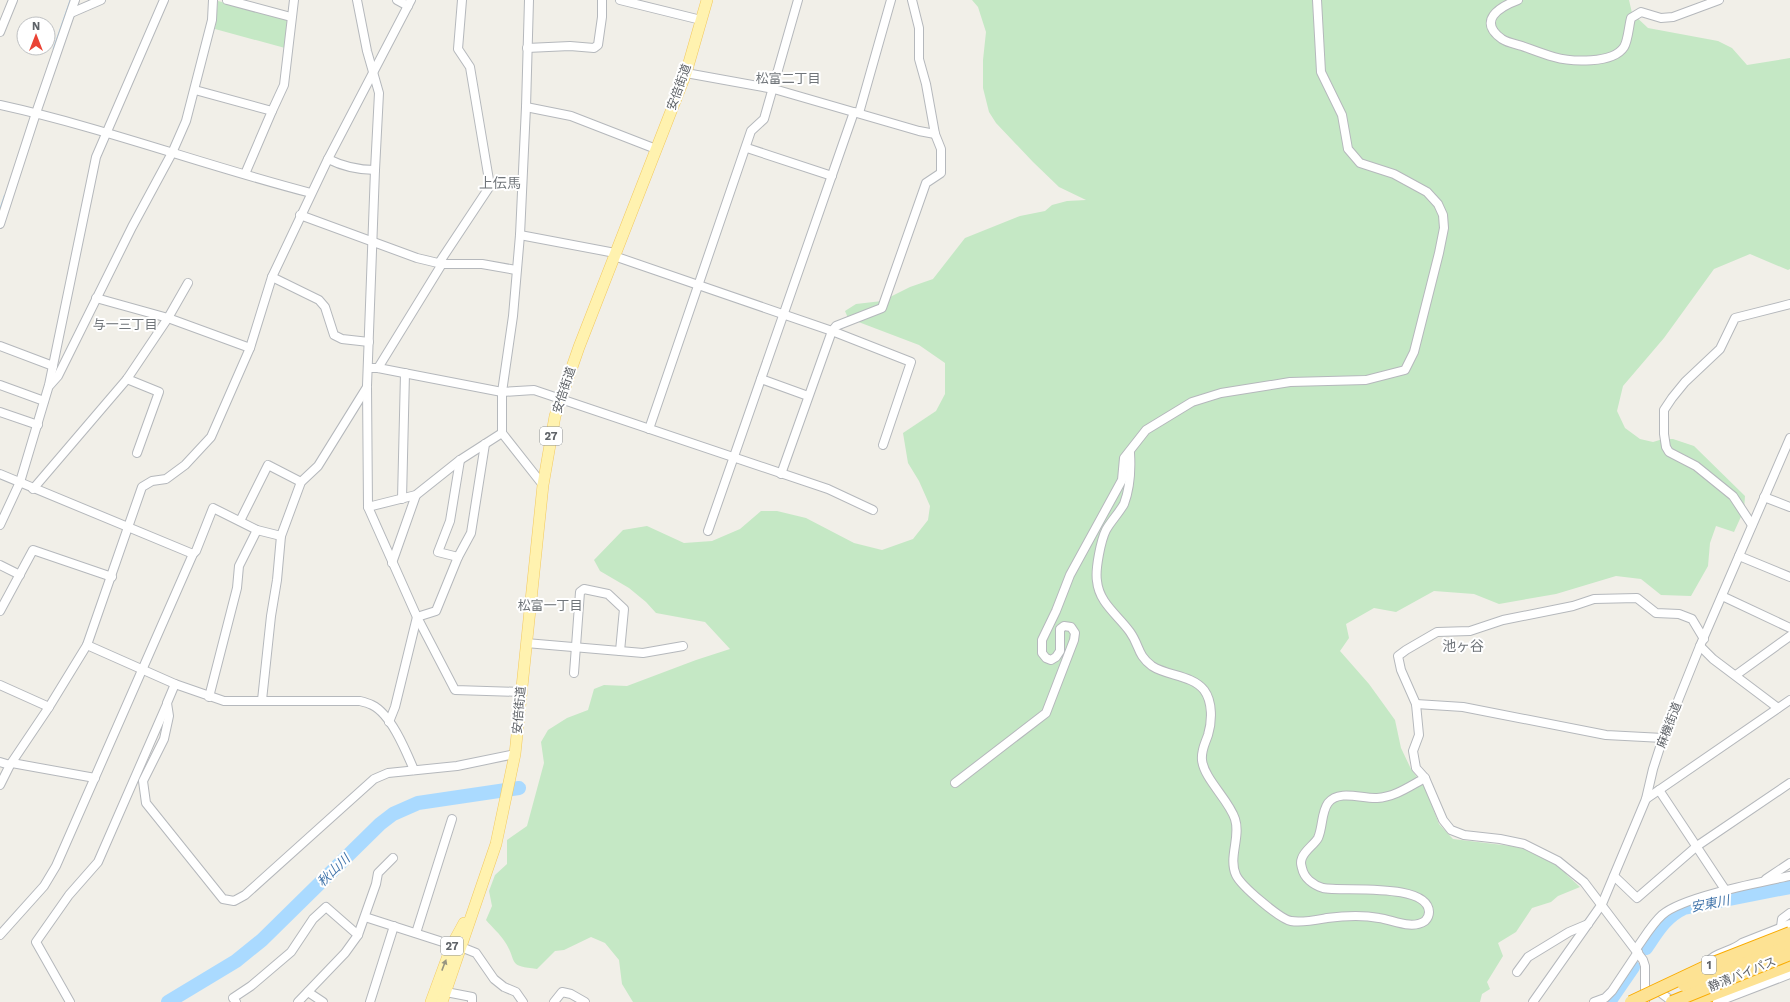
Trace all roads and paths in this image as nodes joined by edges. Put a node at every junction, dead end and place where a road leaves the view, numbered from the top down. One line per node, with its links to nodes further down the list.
1 (12, 0): 25 (street)
2 (75, 0): 22 (street)
3 (101, 0): 22 (street)
4 (164, 0): 36 (street)
5 (213, 0): 30 (street)
6 (227, 0): 23 (street)
7 (294, 0): 23 (street)
8 (357, 0): 27 (street)
9 (397, 0): 21 (street)
10 (462, 0): 51 (street)
11 (529, 0): 26 (street)
12 (602, 0): 26 (street)
13 (620, 0): 24 (street)
14 (707, 0): 24 (main road, 安倍街道 / 27)
15 (798, 0): 29 (street)
16 (891, 0): 35 (street)
17 (912, 0): 37 (street)
18 (1317, 0): 85 (street)
19 (1518, 0): 20 (street)
20 (1719, 0)
21 (410, 3): 27 (street)
22 (71, 13): 34 (street)
23 (291, 17): 33 (street)
24 (701, 20): 28 (main road, 安倍街道 / 27)
25 (0, 32)
26 (527, 48): 32 (street)
27 (372, 72): 41 (street); 42 (street)
28 (686, 73): 29 (street); 39 (main road, 安倍街道 / 27)
29 (774, 89): 35 (street); 38 (street)
30 (195, 90): 33 (street); 40 (street)
31 (0, 104): 34 (street)
32 (526, 107): 39 (street); 48 (street)
33 (272, 111): 43 (street)
34 (36, 113): 36 (street); 47 (street)
35 (856, 113): 37 (street); 44 (street)
36 (107, 133): 40 (street); 64 (street)
37 (935, 134): 60 (street)
38 (746, 148): 44 (street); 55 (street)
39 (656, 150): 50 (main road, 安倍街道 / 27)
40 (172, 153): 43 (street); 56 (street)
41 (328, 159): 42 (street); 45 (street)
42 (375, 170): 49 (street)
43 (244, 174): 45 (street)
44 (832, 176): 58 (street)
45 (311, 193): 46 (street)
46 (300, 215): 49 (street); 53 (street)
47 (0, 224)
48 (520, 235): 50 (street); 52 (street)
49 (373, 242): 51 (street); 61 (street)
50 (614, 255): 55 (street); 75 (main road, 安倍街道 / 27)
51 (441, 263): 52 (street); 66 (street)
52 (516, 270): 73 (street)
53 (272, 276): 61 (street); 63 (street)
54 (188, 283): 59 (street)
55 (699, 286): 58 (street); 79 (street)
56 (96, 298): 59 (street); 71 (street)
57 (1790, 304): 102 (street)
58 (784, 314): 60 (street); 69 (street)
59 (168, 318): 63 (street); 68 (street)
60 (832, 331): 74 (street); 83 (street)
61 (369, 342): 65 (street)
62 (0, 346): 64 (street)
63 (250, 348): 103 (street)
64 (53, 366): 71 (street)
65 (369, 368): 66 (street); 72 (street)
66 (378, 368): 67 (street)
67 (405, 373): 73 (street); 96 (street)
68 (126, 379): 84 (street); 93 (street)
69 (761, 379): 74 (street); 86 (street)
70 (0, 385): 76 (street)
71 (49, 385): 76 (street)
72 (367, 386): 91 (street); 97 (street)
73 (502, 392): 75 (street); 80 (street)
74 (808, 396): 89 (street)
75 (560, 399): 79 (street); 92 (main road, 安倍街道 / 27)
76 (44, 401): 78 (street)
77 (0, 412): 78 (street)
78 (38, 425): 90 (street)
79 (649, 429): 86 (street)
80 (502, 433): 82 (street); 92 (street)
81 (1790, 438): 95 (street, 麻機街道)
82 (485, 444): 87 (street); 109 (street)
83 (883, 445)
84 (137, 453)
85 (1130, 453): 146 (street); 147 (street)
86 (734, 458): 89 (street); 105 (street)
87 (460, 460): 94 (street); 109 (street)
88 (0, 474): 90 (street)
89 (781, 474): 99 (street)
90 (20, 482): 93 (street); 101 (street)
91 (301, 482): 100 (street); 106 (street)
92 (543, 484): 121 (main road, 安倍街道 / 27)
93 (33, 489): 103 (street)
94 (416, 496): 96 (street); 110 (street)
95 (1764, 497): 98 (street); 102 (street, 麻機街道)
96 (402, 499): 97 (street)
97 (368, 507): 110 (street)
98 (1790, 507)
99 (873, 510)
100 (240, 521): 104 (street); 107 (street)
101 (0, 525)
102 (1752, 525): 108 (street, 麻機街道)
103 (128, 528): 107 (street); 113 (street)
104 (257, 530): 106 (street); 132 (street)
105 (708, 531)
106 (281, 536): 133 (street)
107 (193, 554): 126 (street)
108 (1739, 556): 114 (street); 115 (street, 麻機街道)
109 (458, 557): 117 (street)
110 (392, 562): 117 (street)
111 (0, 565): 112 (street)
112 (20, 575): 113 (street); 116 (street)
113 (112, 577): 122 (street)
114 (1790, 577)
115 (1722, 596): 118 (street); 120 (street, 麻機街道)
116 (0, 611)
117 (417, 617): 131 (street); 139 (street)
118 (1790, 628)
119 (1790, 636): 128 (street)
120 (1702, 642): 128 (street); 136 (street); 140 (street, 麻機街道)
121 (526, 643): 124 (street); 131 (main road, 安倍街道 / 27)
122 (87, 645): 126 (street); 137 (street)
123 (683, 646): 125 (street)
124 (576, 647): 125 (street); 125 (street); 127 (street)
125 (620, 651)
126 (142, 669): 129 (street); 145 (street)
127 (574, 674)
128 (1736, 675): 138 (street)
129 (175, 684): 132 (street); 135 (street)
130 (0, 685): 137 (street)
131 (521, 692): 141 (main road, 安倍街道 / 27)
132 (209, 697): 133 (street)
133 (262, 700): 139 (street)
134 (1790, 700): 138 (street)
135 (167, 703): 144 (street); 183 (street)
136 (1416, 704): 140 (street); 146 (street)
137 (49, 707): 143 (street)
138 (1778, 708): 150 (street)
139 (389, 722): 144 (street)
140 (1663, 738): 151 (street, 麻機街道)
141 (515, 754): 144 (street); 171 (main road, 安倍街道 / 27)
142 (0, 762): 143 (street)
143 (11, 764): 145 (street); 149 (street)
144 (414, 770)
145 (95, 778): 168 (street)
146 (1425, 778): 160 (street)
147 (955, 783)
148 (1790, 783): 153 (street)
149 (0, 785)
150 (1659, 790): 151 (street); 153 (street)
151 (1646, 799): 156 (street, 麻機街道)
152 (452, 819): 167 (street)
153 (1697, 846): 156 (street); 159 (street)
154 (393, 858): 162 (street)
155 (1790, 863): 158 (street)
156 (1614, 876): 160 (street, 麻機街道)
157 (1790, 876): 158 (street)
158 (1762, 882): 159 (street)
159 (1726, 891): 172 (street)
160 (1602, 904): 163 (street, 麻機街道); 172 (street)
161 (1790, 913): 166 (street)
162 (365, 917): 165 (street); 169 (street)
163 (1589, 923): 175 (street); 193 (street, 麻機街道)
164 (1790, 924): 166 (street)
165 (394, 926): 167 (street); 187 (street)
166 (1785, 930): 177 (street); 195 (highway, 1, bridge)
167 (416, 933): 171 (street)
168 (0, 935)
169 (358, 935): 178 (street); 184 (street)
170 (1790, 942): 177 (highway, 1); 182 (highway, 静清バイパス / 1, bridge)
171 (457, 946): 180 (main road, 安倍街道 / 27); 188 (main road, 安倍街道 / 27, one-way to 171); 190 (street)
172 (1637, 950): 182 (street); 194 (street)
173 (1790, 956): 196 (highway, 静清バイパス / 1, bridge)
174 (1790, 965): 197 (highway, 1)
175 (1517, 972)
176 (1790, 974): 198 (street)
177 (1703, 976): 179 (highway, 1)
178 (308, 992): 185 (street); 186 (street)
179 (1661, 993): 182 (highway, 1); 196 (street)
180 (444, 997): 189 (street)
181 (570, 998): 191 (street); 192 (street)
182 (1644, 1001)
183 (70, 1002)
184 (236, 1002)
185 (298, 1002)
186 (323, 1002)
187 (370, 1002)
188 (431, 1002)
189 (472, 1002)
190 (523, 1002)
191 (554, 1002)
192 (585, 1002)
193 (1533, 1002)
194 (1594, 1002)
195 (1631, 1002)
196 (1674, 1002)
197 (1693, 1002)
198 (1717, 1002)

